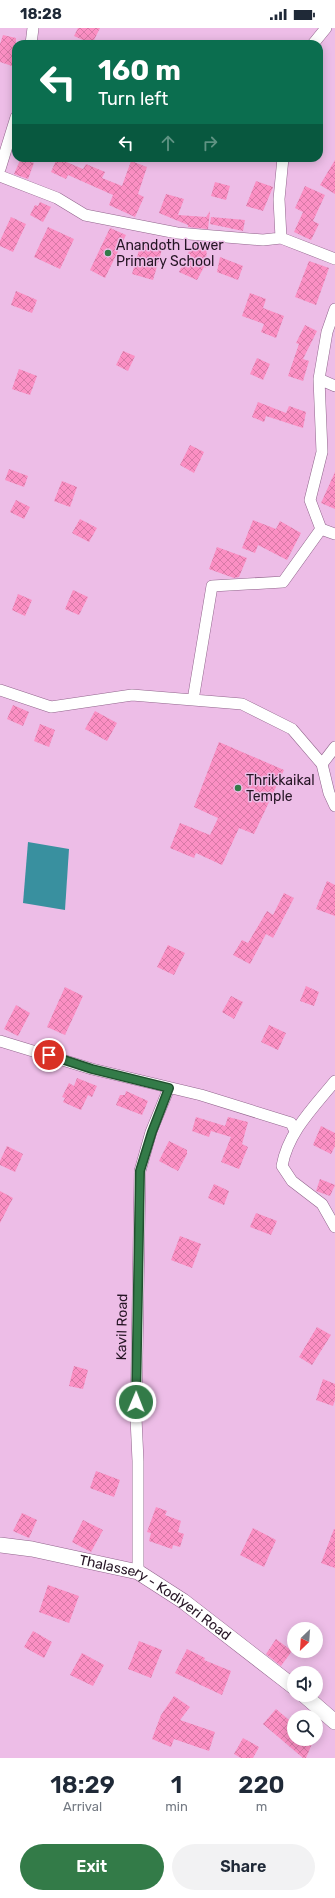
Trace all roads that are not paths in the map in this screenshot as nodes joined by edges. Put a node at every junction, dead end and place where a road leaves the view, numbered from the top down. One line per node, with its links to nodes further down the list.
1 (33, 28): 3 (street)
2 (326, 28): 4 (street)
3 (31, 40)
4 (316, 40)
5 (12, 130): 7 (street)
6 (283, 162): 9 (street)
7 (0, 169)
8 (0, 176): 9 (street)
9 (281, 238): 10 (street)
10 (335, 259)
11 (335, 309): 12 (street)
12 (319, 379): 13 (street); 14 (street)
13 (335, 386)
14 (321, 529): 15 (street); 17 (street)
15 (335, 534)
16 (0, 690): 17 (street)
17 (193, 700): 19 (street)
18 (335, 747): 19 (street)
19 (322, 764): 20 (street)
20 (335, 806)
21 (0, 1041): 23 (street)
22 (335, 1081): 24 (street)
23 (169, 1088): 24 (street); 27 (street, Kavil Road)
24 (294, 1131): 25 (street)
25 (335, 1227)
26 (0, 1545): 27 (main road, Thalassery - Kodiyeri Road)
27 (138, 1572): 28 (main road, Thalassery - Kodiyeri Road)
28 (287, 1682)
29 (312, 1702): 30 (main road)
30 (335, 1722)

